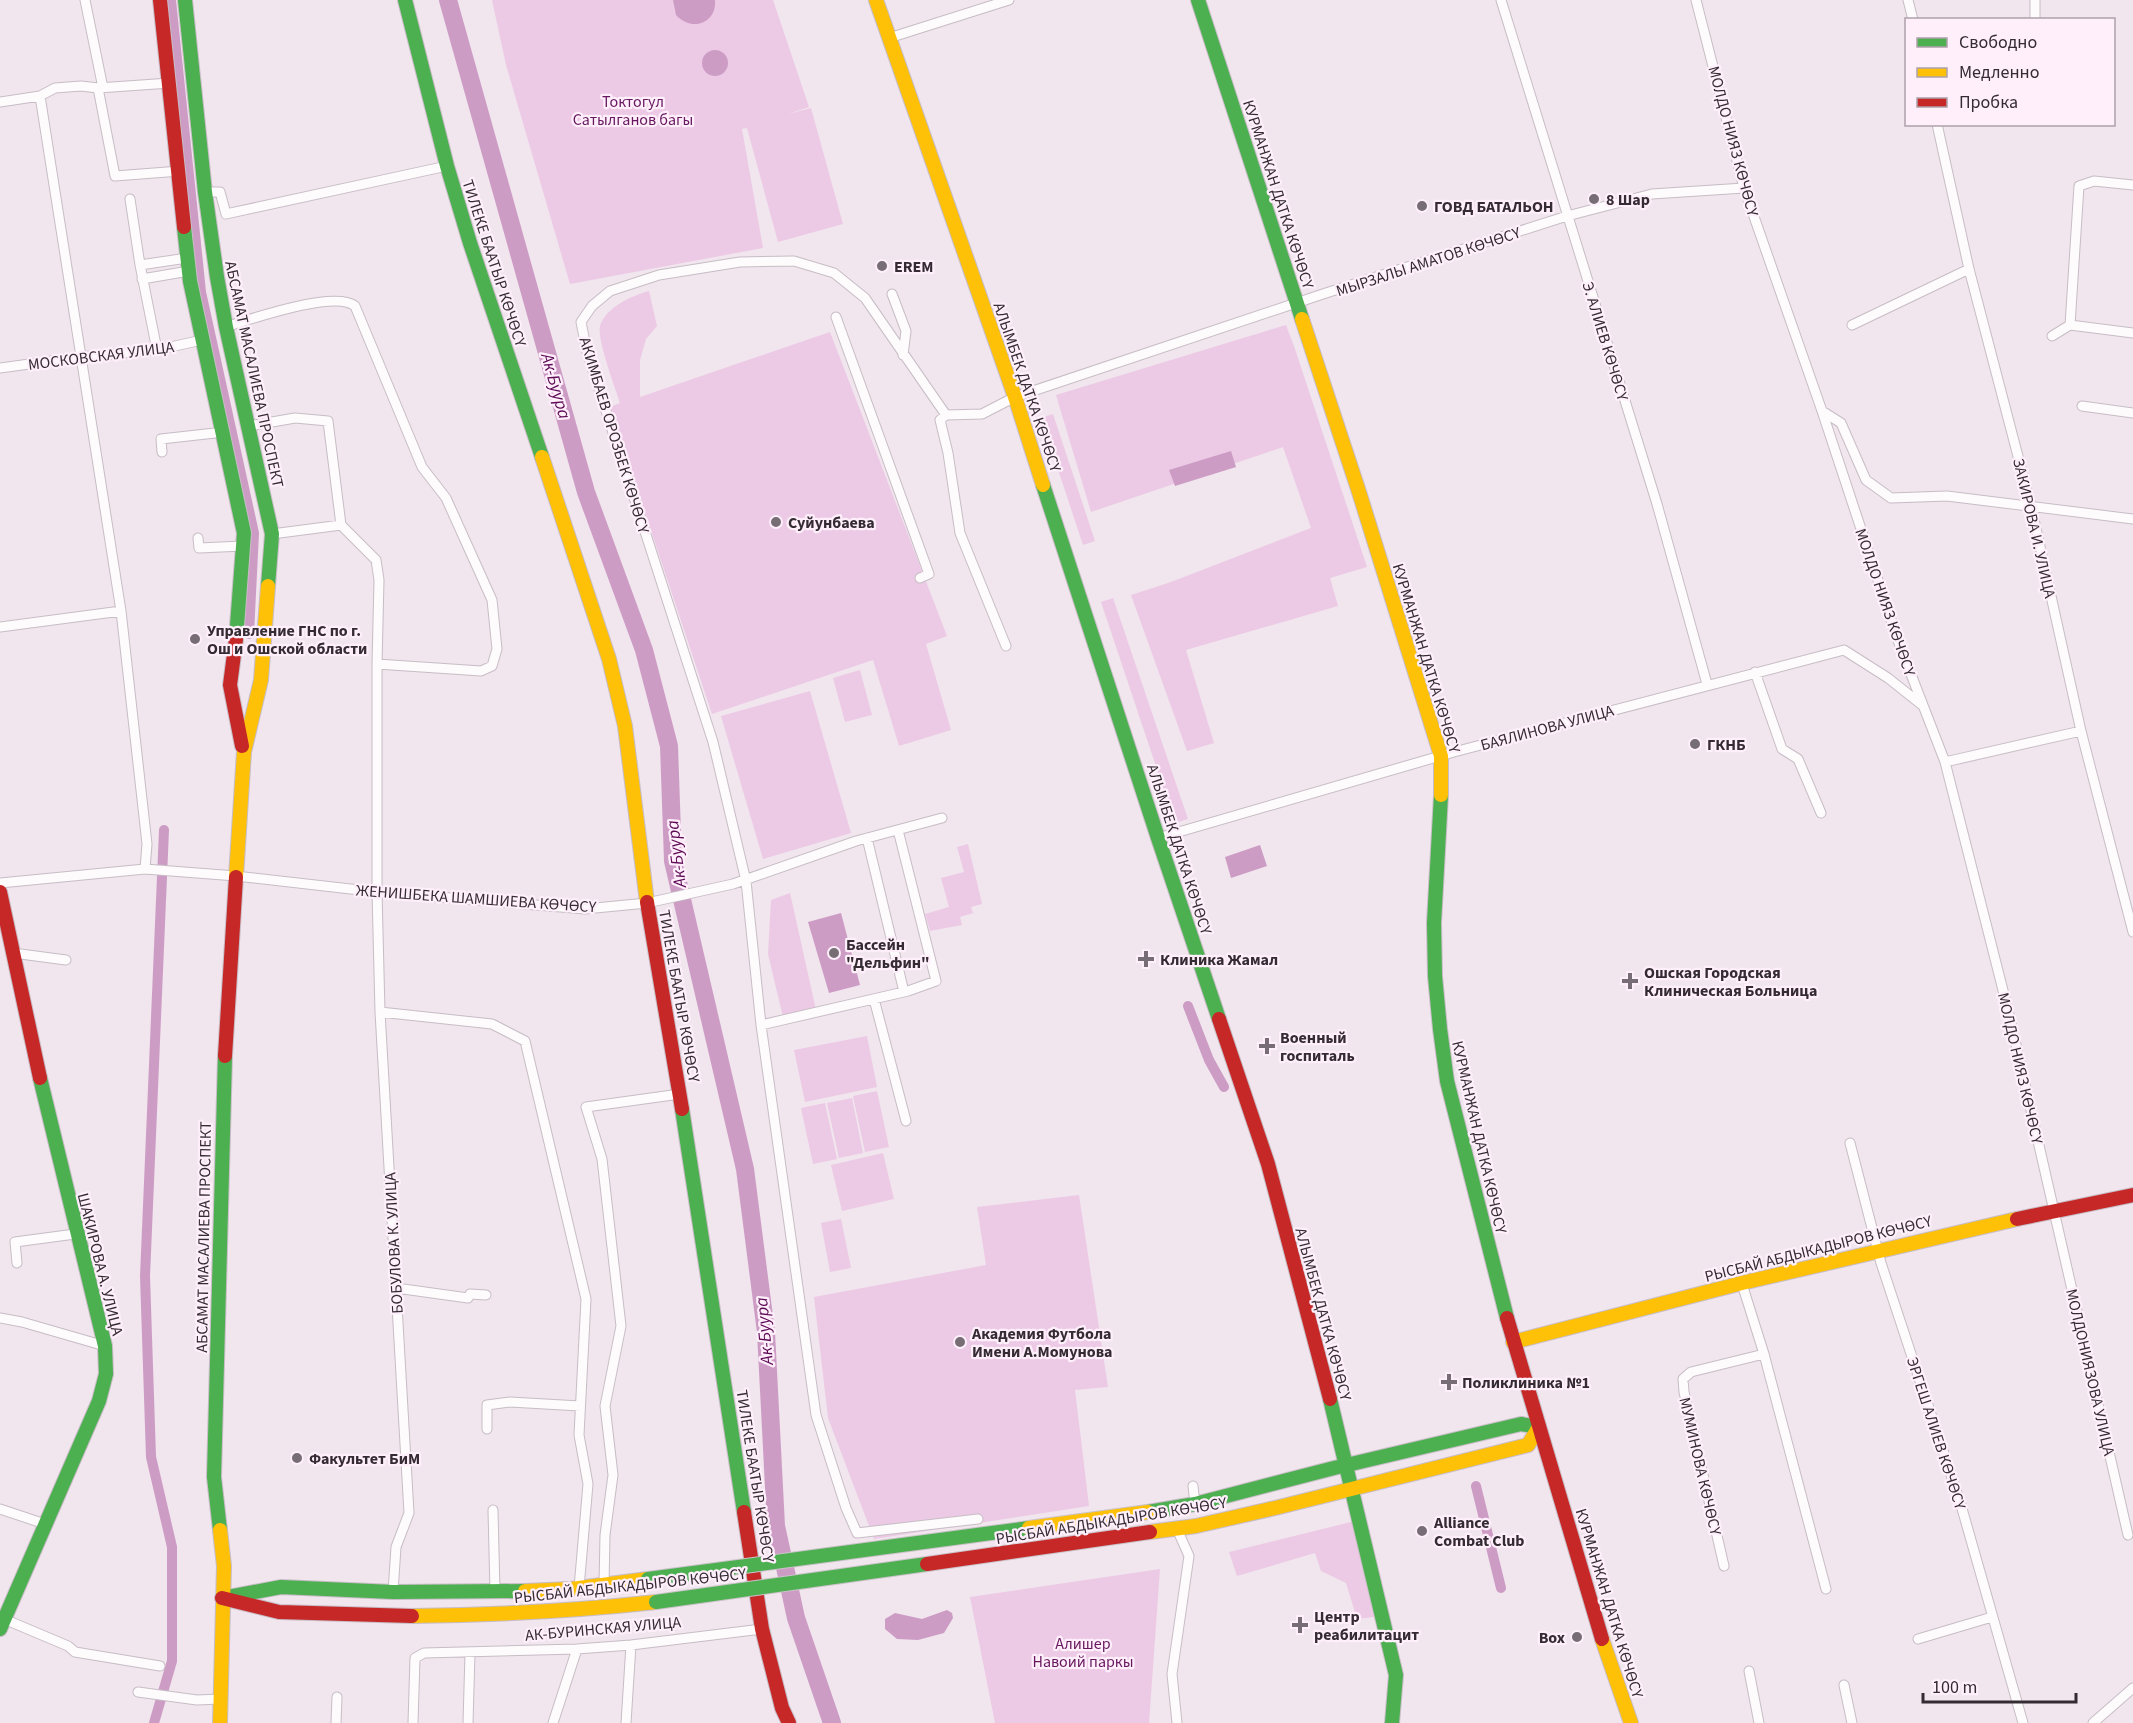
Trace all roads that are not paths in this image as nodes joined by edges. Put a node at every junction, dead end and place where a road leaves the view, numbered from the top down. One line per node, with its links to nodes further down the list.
1 (85, 0): 17 (street)
2 (160, 0): 16 (main road, АБСАМАТ МАСАЛИЕВА ПРОСПЕКТ)
3 (185, 0): 25 (main road, АБСАМАТ МАСАЛИЕВА ПРОСПЕКТ)
4 (405, 0): 21 (main road, ТИЛЕКЕ БААТЫР КӨЧӨСҮ)
5 (876, 0): 15 (main road, АЛЫМБЕК ДАТКА КӨЧӨСҮ)
6 (1010, 0): 12 (street)
7 (1198, 0): 33 (main road, КУРМАНЖАН ДАТКА КӨЧӨСҮ)
8 (1502, 0): 27 (street, Э. АЛИЕВ КӨЧӨСҮ)
9 (1696, 0): 24 (street, МОЛДО НИЯЗ КӨЧӨСҮ)
10 (1908, 0): 13 (street)
11 (2035, 0): 14 (street)
12 (981, 4): 15 (street)
13 (1912, 18)
14 (2035, 18)
15 (889, 38): 45 (main road, АЛЫМБЕК ДАТКА КӨЧӨСҮ)
16 (170, 83): 17 (street); 22 (main road, АБСАМАТ МАСАЛИЕВА ПРОСПЕКТ)
17 (100, 88): 18 (street); 22 (street)
18 (40, 96): 19 (street); 43 (street)
19 (0, 102)
20 (1937, 126): 30 (street, ЗАКИРОВА И. УЛИЦА)
21 (447, 166): 25 (street); 82 (main road, ТИЛЕКЕ БААТЫР КӨЧӨСҮ)
22 (180, 171): 29 (main road, АБСАМАТ МАСАЛИЕВА ПРОСПЕКТ)
23 (2133, 185): 36 (street)
24 (1744, 188): 27 (street, МЫРЗАЛЫ АМАТОВ КӨЧӨСҮ); 47 (street, МОЛДО НИЯЗ КӨЧӨСҮ)
25 (205, 192): 37 (main road, АБСАМАТ МАСАЛИЕВА ПРОСПЕКТ)
26 (130, 199): 28 (street)
27 (1567, 216): 33 (street, МЫРЗАЛЫ АМАТОВ КӨЧӨСҮ); 65 (street, Э. АЛИЕВ КӨЧӨСҮ)
28 (140, 265): 29 (street); 31 (street)
29 (188, 265): 31 (street); 40 (main road, АБСАМАТ МАСАЛИЕВА ПРОСПЕКТ)
30 (1970, 268): 35 (street); 53 (street, ЗАКИРОВА И. УЛИЦА)
31 (142, 279): 41 (street)
32 (892, 294): 42 (street)
33 (1298, 303): 45 (street, МЫРЗАЛЫ АМАТОВ КӨЧӨСҮ); 69 (main road, КУРМАНЖАН ДАТКА КӨЧӨСҮ)
34 (836, 317): 59 (street)
35 (1852, 325)
36 (2070, 325): 38 (street); 39 (street)
37 (226, 327): 50 (main road, АБСАМАТ МАСАЛИЕВА ПРОСПЕКТ); 63 (street)
38 (2133, 333)
39 (2052, 336)
40 (202, 340): 41 (street, МОСКОВСКАЯ УЛИЦА); 51 (main road, АБСАМАТ МАСАЛИЕВА ПРОСПЕКТ)
41 (158, 350): 43 (street, МОСКОВСКАЯ УЛИЦА)
42 (903, 355): 49 (street, АКИМБАЕВ ОРОЗБЕК КӨЧӨСҮ); 78 (street, АКИМБАЕВ ОРОЗБЕК КӨЧӨСҮ)
43 (80, 357): 44 (street, МОСКОВСКАЯ УЛИЦА); 60 (street)
44 (0, 368)
45 (1015, 397): 49 (street); 75 (main road, АЛЫМБЕК ДАТКА КӨЧӨСҮ)
46 (2082, 406): 48 (street)
47 (1822, 411): 53 (street); 66 (street, МОЛДО НИЯЗ КӨЧӨСҮ)
48 (2133, 413)
49 (946, 415): 62 (street)
50 (249, 426): 55 (street); 56 (main road, АБСАМАТ МАСАЛИЕВА ПРОСПЕКТ)
51 (224, 432): 52 (street); 58 (main road, АБСАМАТ МАСАЛИЕВА ПРОСПЕКТ)
52 (162, 452)
53 (2031, 506): 54 (street); 67 (street, ЗАКИРОВА И. УЛИЦА)
54 (2133, 519)
55 (341, 525): 56 (street); 63 (street, БОБУЛОВА К. УЛИЦА)
56 (272, 534): 68 (main road, АБСАМАТ МАСАЛИЕВА ПРОСПЕКТ)
57 (198, 538): 58 (street)
58 (243, 546): 68 (main road, АБСАМАТ МАСАЛИЕВА ПРОСПЕКТ)
59 (920, 578)
60 (121, 611): 61 (street); 76 (street)
61 (0, 627)
62 (1006, 646)
63 (377, 664): 81 (street, БОБУЛОВА К. УЛИЦА)
64 (1755, 672): 65 (street, БАЯЛИНОВА УЛИЦА); 66 (street, БАЯЛИНОВА УЛИЦА); 71 (street)
65 (1707, 684): 69 (street, БАЯЛИНОВА УЛИЦА)
66 (1923, 706): 70 (street, МОЛДО НИЯЗ КӨЧӨСҮ)
67 (2081, 731): 70 (street); 83 (street, ЗАКИРОВА И. УЛИЦА)
68 (244, 752): 77 (main road, АБСАМАТ МАСАЛИЕВА ПРОСПЕКТ)
69 (1441, 756): 75 (street, БАЯЛИНОВА УЛИЦА); 102 (main road, КУРМАНЖАН ДАТКА КӨЧӨСҮ)
70 (1945, 762): 94 (street, МОЛДО НИЯЗ КӨЧӨСҮ)
71 (1821, 813)
72 (942, 818): 73 (street, ЖЕНИШБЕКА ШАМШИЕВА КӨЧӨСҮ)
73 (898, 830): 74 (street, ЖЕНИШБЕКА ШАМШИЕВА КӨЧӨСҮ); 86 (street)
74 (867, 838): 78 (street, ЖЕНИШБЕКА ШАМШИЕВА КӨЧӨСҮ); 86 (street)
75 (1158, 838): 108 (main road, АЛЫМБЕК ДАТКА КӨЧӨСҮ)
76 (149, 869): 77 (street, ЖЕНИШБЕКА ШАМШИЕВА КӨЧӨСҮ); 79 (street, ЖЕНИШБЕКА ШАМШИЕВА КӨЧӨСҮ)
77 (236, 876): 81 (street, ЖЕНИШБЕКА ШАМШИЕВА КӨЧӨСҮ); 124 (main road, АБСАМАТ МАСАЛИЕВА ПРОСПЕКТ)
78 (746, 881): 82 (street, ЖЕНИШБЕКА ШАМШИЕВА КӨЧӨСҮ); 89 (street)
79 (0, 883)
80 (0, 892): 84 (main road, ШАКИРОВА А. УЛИЦА)
81 (377, 892): 82 (street, ЖЕНИШБЕКА ШАМШИЕВА КӨЧӨСҮ); 88 (street, БОБУЛОВА К. УЛИЦА)
82 (647, 903): 90 (main road, ТИЛЕКЕ БААТЫР КӨЧӨСҮ)
83 (2133, 932)
84 (13, 953): 85 (street); 95 (main road, ШАКИРОВА А. УЛИЦА)
85 (66, 960)
86 (904, 992): 87 (street)
87 (874, 999): 89 (street); 91 (street)
88 (380, 1012): 99 (street, БОБУЛОВА К. УЛИЦА); 105 (street)
89 (761, 1025): 114 (street)
90 (680, 1094): 119 (street); 127 (main road, ТИЛЕКЕ БААТЫР КӨЧӨСҮ)
91 (906, 1121)
92 (1850, 1143): 96 (street, ЭРГЕШ АЛИЕВ КӨЧӨСҮ)
93 (2133, 1195): 94 (main road, РЫСБАЙ АБДЫКАДЫРОВ КӨЧӨСҮ)
94 (2054, 1210): 96 (main road, РЫСБАЙ АБДЫКАДЫРОВ КӨЧӨСҮ); 117 (street, МОЛДОНИЯЗОВА УЛИЦА)
95 (75, 1234): 97 (street); 103 (main road, ШАКИРОВА А. УЛИЦА)
96 (1878, 1250): 98 (main road, РЫСБАЙ АБДЫКАДЫРОВ КӨЧӨСҮ); 125 (street, ЭРГЕШ АЛИЕВ КӨЧӨСҮ)
97 (18, 1263)
98 (1742, 1284): 102 (main road, РЫСБАЙ АБДЫКАДЫРОВ КӨЧӨСҮ); 104 (street)
99 (396, 1288): 100 (street); 122 (street, БОБУЛОВА К. УЛИЦА)
100 (486, 1295)
101 (0, 1318): 103 (street)
102 (1513, 1342): 106 (main road, КУРМАНЖАН ДАТКА КӨЧӨСҮ)
103 (105, 1346): 115 (main road, ШАКИРОВА А. УЛИЦА)
104 (1764, 1354): 118 (street, МУМИНОВА КӨЧӨСҮ); 121 (street)
105 (580, 1406): 107 (street); 120 (street)
106 (1539, 1427): 108 (main road); 110 (main road, РЫСБАЙ АБДЫКАДЫРОВ КӨЧӨСҮ); 148 (main road, КУРМАНЖАН ДАТКА КӨЧӨСҮ)
107 (487, 1429)
108 (1347, 1465): 110 (main road, АЛЫМБЕК ДАТКА КӨЧӨСҮ); 111 (main road, РЫСБАЙ АБДЫКАДЫРОВ КӨЧӨСҮ)
109 (1193, 1486): 111 (street)
110 (1353, 1490): 116 (main road, РЫСБАЙ АБДЫКАДЫРОВ КӨЧӨСҮ); 147 (main road, АЛЫМБЕК ДАТКА КӨЧӨСҮ)
111 (1195, 1504): 119 (main road, РЫСБАЙ АБДЫКАДЫРОВ КӨЧӨСҮ, bridge)
112 (0, 1509): 115 (street)
113 (493, 1510): 123 (street)
114 (978, 1519)
115 (45, 1524): 126 (main road, ШАКИРОВА А. УЛИЦА)
116 (1177, 1529): 124 (main road, РЫСБАЙ АБДЫКАДЫРОВ КӨЧӨСҮ, bridge); 146 (street)
117 (2127, 1535)
118 (1724, 1566)
119 (604, 1585): 120 (main road, РЫСБАЙ АБДЫКАДЫРОВ КӨЧӨСҮ)
120 (579, 1588): 123 (main road, РЫСБАЙ АБДЫКАДЫРОВ КӨЧӨСҮ)
121 (1826, 1589)
122 (393, 1592): 123 (main road, РЫСБАЙ АБДЫКАДЫРОВ КӨЧӨСҮ); 124 (main road, РЫСБАЙ АБДЫКАДЫРОВ КӨЧӨСҮ)
123 (495, 1592)
124 (222, 1598): 138 (main road, АБСАМАТ МАСАЛИЕВА ПРОСПЕКТ)
125 (1992, 1617): 128 (street); 151 (street, ЭРГЕШ АЛИЕВ КӨЧӨСҮ)
126 (2, 1624): 132 (street)
127 (762, 1629): 129 (street, АК-БУРИНСКАЯ УЛИЦА); 145 (main road)
128 (1918, 1640)
129 (631, 1645): 130 (street, АК-БУРИНСКАЯ УЛИЦА); 144 (street)
130 (577, 1649): 131 (street, АК-БУРИНСКАЯ УЛИЦА); 143 (street)
131 (470, 1653): 141 (street, АК-БУРИНСКАЯ УЛИЦА); 142 (street)
132 (160, 1666)
133 (1749, 1671): 149 (street)
134 (1844, 1686): 150 (street)
135 (2133, 1688): 152 (street)
136 (138, 1692): 138 (street)
137 (337, 1696): 140 (street)
138 (220, 1699): 139 (main road, АБСАМАТ МАСАЛИЕВА ПРОСПЕКТ)
139 (220, 1723)
140 (336, 1723)
141 (413, 1723)
142 (468, 1723)
143 (553, 1723)
144 (626, 1723)
145 (789, 1723)
146 (1177, 1723)
147 (1392, 1723)
148 (1630, 1723)
149 (1759, 1723)
150 (1852, 1723)
151 (2023, 1723)
152 (2093, 1723)

